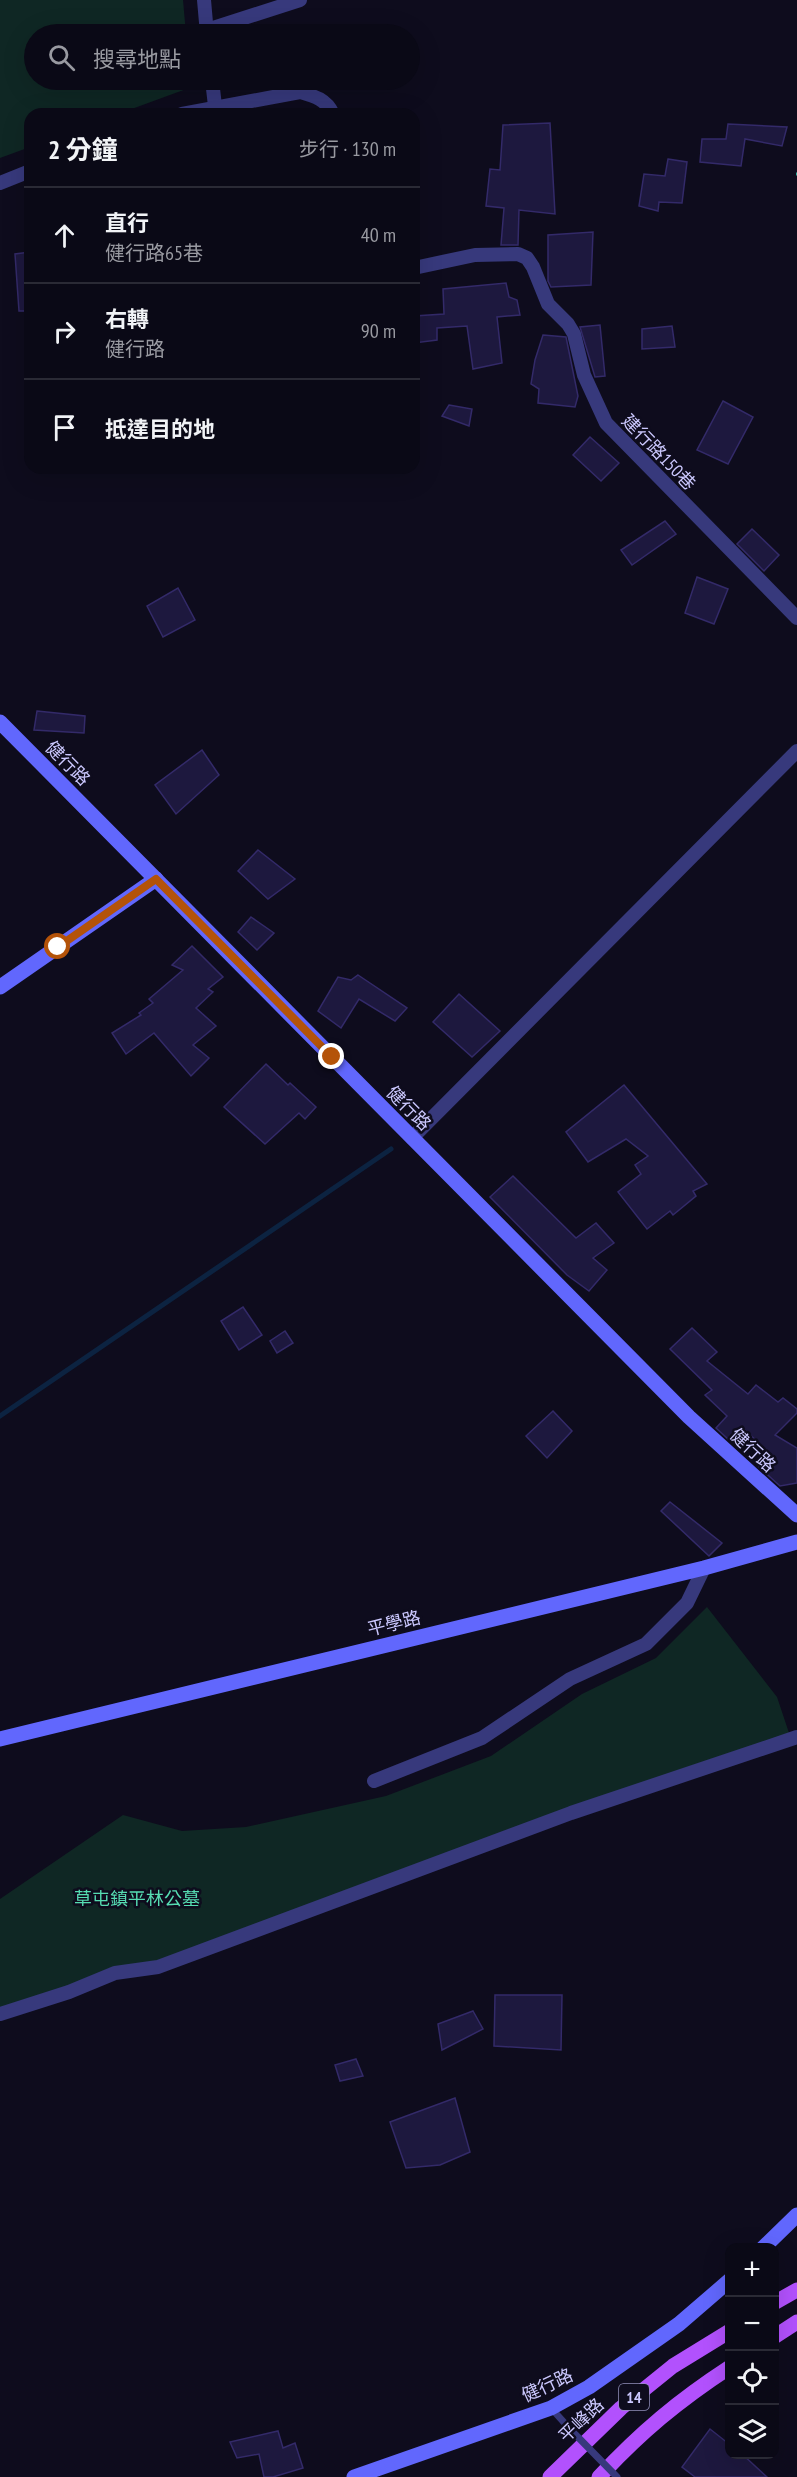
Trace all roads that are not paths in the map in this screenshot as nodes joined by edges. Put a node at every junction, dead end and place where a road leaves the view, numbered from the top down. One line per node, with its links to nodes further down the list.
1 (204, 0): 3 (street)
2 (300, 0): 4 (street)
3 (206, 24)
4 (230, 24)
5 (213, 90): 6 (street)
6 (215, 106): 7 (street); 8 (street)
7 (207, 108)
8 (330, 108)
9 (24, 173): 10 (street)
10 (0, 183)
11 (420, 267): 12 (street, 建行路150巷)
12 (797, 618)
13 (0, 722): 15 (street, 健行路)
14 (797, 751): 17 (street)
15 (156, 879): 16 (street); 17 (street, 健行路)
16 (0, 987)
17 (412, 1138): 18 (street, 健行路)
18 (797, 1515)
19 (797, 1542): 20 (street, 平學路)
20 (704, 1568): 22 (street, 平學路); 23 (street)
21 (797, 1737): 24 (street)
22 (0, 1739)
23 (374, 1781)
24 (0, 2014)
25 (797, 2215): 26 (street)
26 (768, 2243)
27 (725, 2284): 34 (street, 健行路)
28 (797, 2290): 29 (main road)
29 (779, 2300)
30 (797, 2322): 32 (main road)
31 (725, 2334): 36 (main road, 平峰路 / 14)
32 (779, 2334)
33 (725, 2370): 37 (main road, 14)
34 (551, 2408): 35 (street, 健行路); 38 (lane, bridge)
35 (354, 2477)
36 (550, 2477)
37 (599, 2477)
38 (617, 2477)

